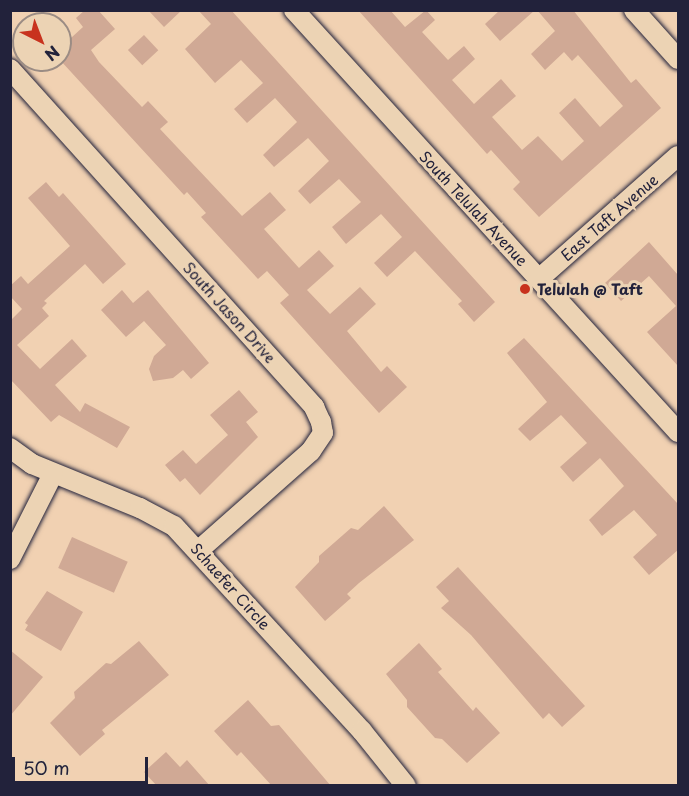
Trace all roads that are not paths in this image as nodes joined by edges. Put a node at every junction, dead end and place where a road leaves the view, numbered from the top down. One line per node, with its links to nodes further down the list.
1 (294, 10): 6 (street, South Telulah Avenue)
2 (634, 10): 3 (street)
3 (678, 59)
4 (10, 69): 10 (street, South Jason Drive)
5 (678, 156): 6 (street, East Taft Avenue)
6 (540, 278): 7 (street, South Telulah Avenue)
7 (678, 432)
8 (10, 448): 9 (street, Schaefer Circle)
9 (53, 474): 10 (street, Schaefer Circle); 11 (street)
10 (198, 551): 12 (street, Schaefer Circle)
11 (10, 559)
12 (406, 786)

